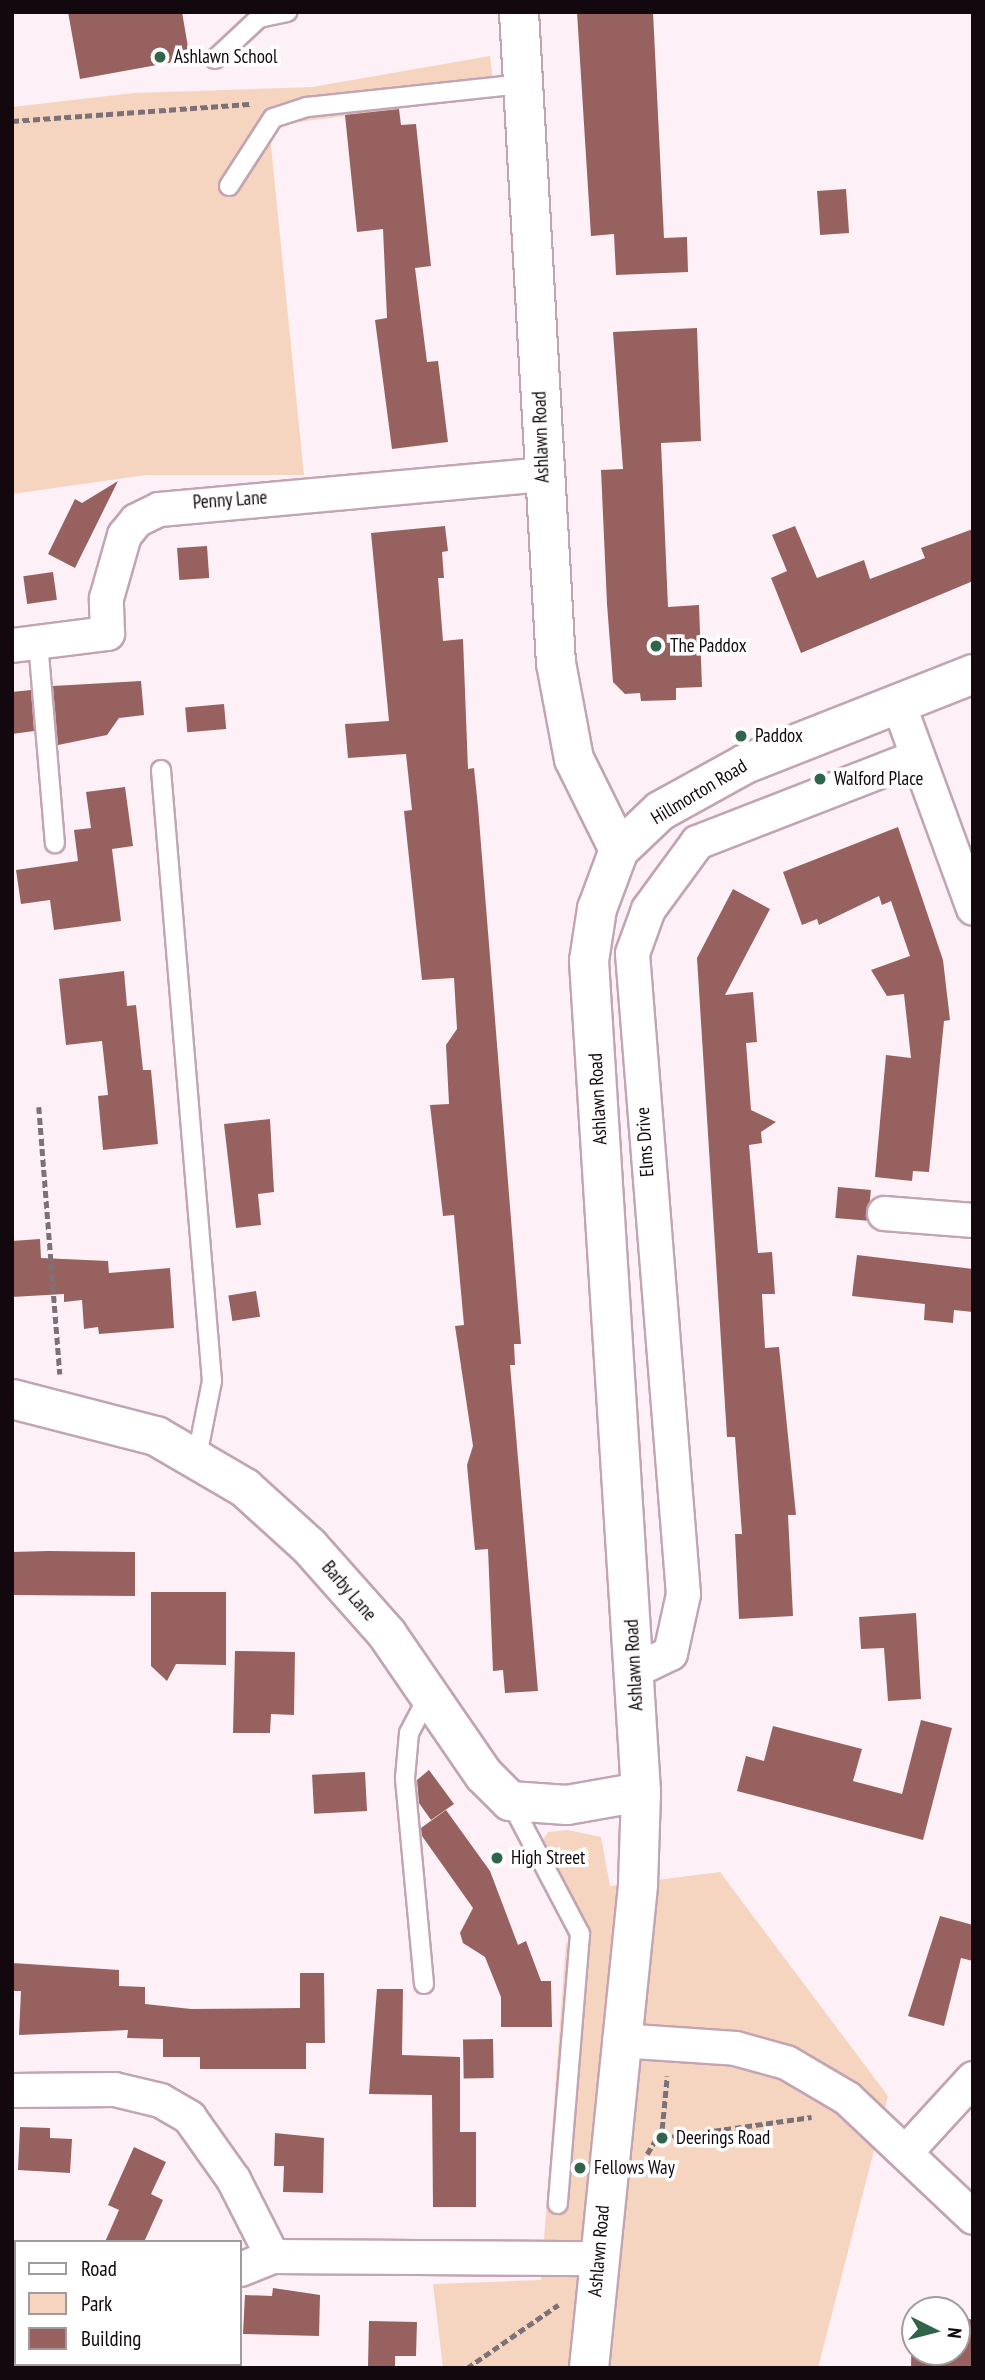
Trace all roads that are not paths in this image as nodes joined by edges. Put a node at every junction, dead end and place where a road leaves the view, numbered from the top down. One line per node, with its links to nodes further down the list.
1 (287, 12): 3 (lane)
2 (519, 12): 4 (main road, Ashlawn Road)
3 (215, 59)
4 (524, 84): 5 (lane); 6 (main road, Ashlawn Road)
5 (229, 186)
6 (542, 474): 7 (street, Penny Lane); 13 (main road, Ashlawn Road)
7 (19, 639): 12 (lane)
8 (973, 674): 9 (main road, Hillmorton Road)
9 (898, 702): 10 (street); 13 (main road, Hillmorton Road)
10 (915, 757): 14 (street); 20 (street, Elms Drive)
11 (161, 770): 19 (lane)
12 (55, 844)
13 (619, 850): 15 (main road, Hillmorton Road)
14 (973, 908)
15 (589, 961): 20 (main road, Ashlawn Road)
16 (884, 1213): 17 (street)
17 (972, 1214)
18 (12, 1399): 19 (main road, Barby Lane)
19 (196, 1461): 21 (main road, Barby Lane)
20 (635, 1670): 22 (main road, Ashlawn Road)
21 (429, 1695): 23 (main road, Barby Lane); 24 (lane)
22 (641, 1792): 23 (main road); 25 (main road, Ashlawn Road)
23 (510, 1801): 29 (lane)
24 (424, 1984)
25 (619, 2040): 28 (street); 32 (main road, Ashlawn Road)
26 (973, 2078): 28 (street)
27 (12, 2090): 31 (street)
28 (906, 2151): 30 (street)
29 (558, 2204)
30 (973, 2217)
31 (272, 2256): 32 (street); 33 (street)
32 (582, 2258): 34 (main road, Ashlawn Road)
33 (242, 2268)
34 (589, 2368)

